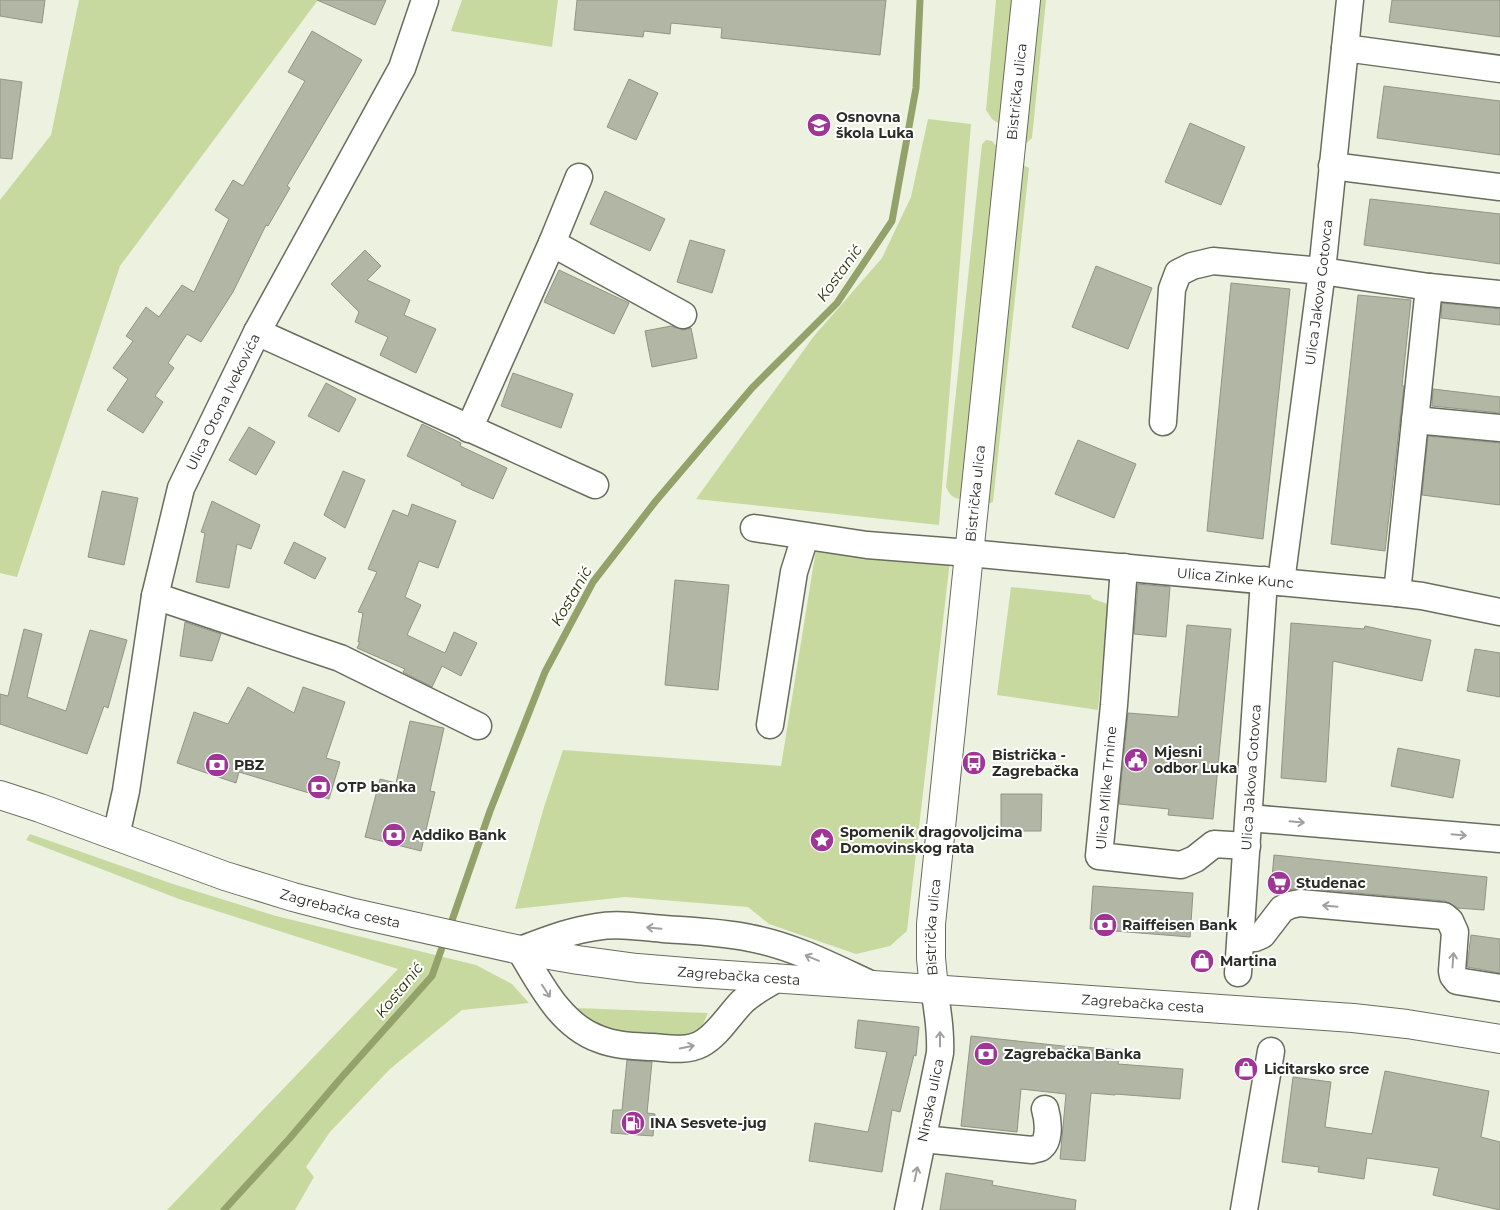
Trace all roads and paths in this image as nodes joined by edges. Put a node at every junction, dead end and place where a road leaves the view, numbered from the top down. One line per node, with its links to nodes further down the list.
1 (425, 0): 14 (street, Ulica Otona Ivekovića)
2 (1026, 0): 22 (main road, Bistrička ulica)
3 (1350, 0): 4 (street, Ulica Jakova Gotovca)
4 (1345, 48): 5 (street); 6 (street, Ulica Jakova Gotovca)
5 (1500, 69)
6 (1332, 166): 8 (street); 10 (street, Ulica Jakova Gotovca)
7 (579, 177): 9 (street)
8 (1500, 187)
9 (552, 243): 13 (street); 18 (street)
10 (1322, 271): 11 (street); 16 (street); 24 (street, Ulica Jakova Gotovca)
11 (1429, 287): 12 (street); 15 (street)
12 (1500, 294)
13 (683, 315)
14 (257, 332): 18 (street); 26 (street, Ulica Otona Ivekovića)
15 (1415, 420): 17 (street); 25 (street)
16 (1163, 422)
17 (1500, 428)
18 (469, 429): 19 (street)
19 (595, 485)
20 (754, 528): 21 (street, Ulica Zinke Kunc)
21 (804, 536): 22 (street, Ulica Zinke Kunc); 28 (street)
22 (969, 553): 23 (street, Ulica Zinke Kunc); 41 (main road, Bistrička ulica)
23 (1124, 567): 24 (street, Ulica Zinke Kunc); 34 (street, Ulica Milke Trnine)
24 (1273, 581): 25 (street, Ulica Zinke Kunc); 31 (street, Ulica Jakova Gotovca)
25 (1396, 593): 27 (street, Ulica Zinke Kunc)
26 (155, 596): 29 (street); 32 (street, Ulica Otona Ivekovića)
27 (1500, 612)
28 (770, 725)
29 (478, 726)
30 (0, 795): 32 (main road, Zagrebačka cesta)
31 (1248, 818): 33 (street, one-way to 33); 34 (street, Ulica Jakova Gotovca)
32 (116, 836): 36 (main road, Zagrebačka cesta)
33 (1500, 839)
34 (1247, 846): 35 (street, Ulica Jakova Gotovca)
35 (1241, 939): 37 (street, Ulica Jakova Gotovca); 40 (street, one-way to 35)
36 (520, 950): 38 (main road, Zagrebačka cesta); 38 (street, one-way to 38); 39 (street, one-way to 36)
37 (1238, 973)
38 (778, 978): 39 (main road, Zagrebačka cesta)
39 (872, 985): 41 (main road, Zagrebačka cesta)
40 (1500, 988)
41 (934, 989): 42 (main road, Zagrebačka cesta); 45 (street, Ninska ulica, one-way to 41)
42 (1500, 1039)
43 (1271, 1051): 47 (street)
44 (1045, 1109): 45 (street)
45 (923, 1139): 46 (street, Ninska ulica, one-way to 45)
46 (908, 1210)
47 (1244, 1210)

